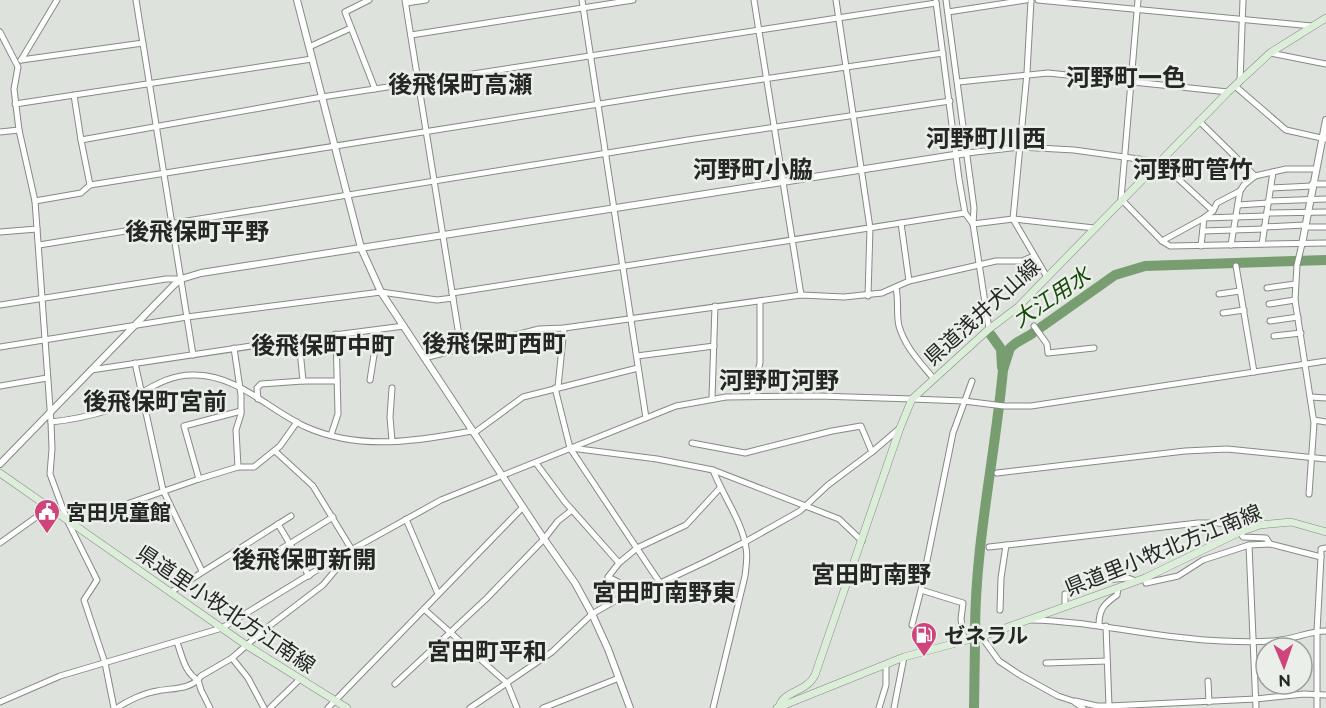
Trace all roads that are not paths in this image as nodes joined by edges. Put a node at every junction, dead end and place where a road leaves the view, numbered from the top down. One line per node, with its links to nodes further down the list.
1 (57, 0): 34 (street)
2 (136, 0): 28 (street)
3 (297, 0): 29 (street)
4 (369, 0): 24 (street)
5 (426, 0): 15 (street)
6 (582, 0): 17 (street)
7 (633, 0): 17 (street)
8 (754, 0): 25 (street)
9 (836, 0): 20 (street)
10 (946, 0): 19 (street)
11 (1028, 0): 19 (street); 38 (street)
12 (1038, 0): 18 (street)
13 (1138, 0): 18 (street)
14 (1243, 0): 22 (street)
15 (406, 2): 27 (street)
16 (936, 2): 20 (street); 30 (street)
17 (583, 8): 27 (street); 32 (street)
18 (1137, 8): 22 (street); 41 (street)
19 (948, 12): 40 (street)
20 (839, 18): 25 (street); 36 (street)
21 (1326, 18): 23 (main road, 県道浅井犬山線)
22 (1241, 19): 23 (street); 43 (street)
23 (1312, 26): 31 (main road, 県道浅井犬山線)
24 (351, 28): 29 (street); 45 (street)
25 (759, 30): 32 (street); 39 (street)
26 (0, 33): 37 (street)
27 (411, 35): 42 (street)
28 (142, 43): 34 (street); 44 (street)
29 (309, 47): 33 (street)
30 (943, 53): 36 (street); 49 (street)
31 (1270, 53): 35 (street); 43 (main road, 県道浅井犬山線)
32 (591, 56): 42 (street); 51 (street)
33 (312, 59): 44 (street); 48 (street)
34 (21, 60): 37 (street)
35 (1326, 64)
36 (847, 66): 39 (street); 52 (street)
37 (18, 67): 50 (street)
38 (1027, 73): 40 (street); 41 (street); 63 (street)
39 (767, 79): 51 (street); 55 (street)
40 (958, 82): 64 (street)
41 (1131, 82): 46 (street); 67 (street)
42 (419, 83): 45 (street); 59 (street)
43 (1237, 83): 46 (main road, 県道浅井犬山線); 60 (street)
44 (151, 84): 47 (street); 56 (street)
45 (375, 89): 48 (street)
46 (1228, 92): 54 (main road, 県道浅井犬山線)
47 (74, 95): 50 (street); 61 (street)
48 (322, 98): 56 (street); 62 (street)
49 (950, 101): 52 (street); 66 (street)
50 (15, 104): 57 (street)
51 (598, 105): 59 (street); 65 (street)
52 (853, 115): 55 (street); 71 (street)
53 (1326, 120): 60 (street)
54 (1199, 121): 68 (main road, 県道浅井犬山線); 74 (street)
55 (774, 127): 65 (street); 76 (street)
56 (157, 128): 61 (street); 73 (street)
57 (19, 130): 58 (street); 86 (street)
58 (0, 132)
59 (427, 132): 62 (street); 75 (street)
60 (1324, 139): 70 (street)
61 (81, 141): 78 (street)
62 (335, 147): 73 (street); 82 (street)
63 (1020, 147): 64 (street); 67 (street); 97 (street)
64 (967, 153): 66 (street); 100 (street)
65 (606, 154): 75 (street); 89 (street)
66 (957, 155): 71 (street); 93 (street)
67 (1124, 158): 68 (street); 84 (street)
68 (1160, 162): 84 (main road, 県道浅井犬山線); 90 (street)
69 (1326, 164): 70 (street)
70 (1316, 166): 72 (street); 79 (street)
71 (861, 170): 76 (street); 103 (street)
72 (1273, 172): 74 (street); 80 (street)
73 (165, 174): 78 (street); 99 (street)
74 (1255, 176): 81 (street)
75 (435, 182): 82 (street); 110 (street)
76 (783, 182): 89 (street); 111 (street)
77 (1326, 184): 79 (street)
78 (90, 185): 86 (street)
79 (1312, 185): 80 (street); 85 (street)
80 (1271, 188): 87 (street)
81 (1240, 191): 88 (street); 90 (street)
82 (346, 195): 99 (street); 119 (street)
83 (1326, 199): 85 (street)
84 (1121, 200): 104 (main road, 県道浅井犬山線); 112 (street)
85 (1310, 200): 87 (street); 91 (street)
86 (35, 201): 106 (street)
87 (1268, 202): 88 (street); 94 (street)
88 (1238, 205): 95 (street)
89 (614, 208): 110 (street); 122 (street)
90 (1213, 211): 96 (street)
91 (1308, 212): 92 (street); 94 (street); 101 (street)
92 (1326, 212)
93 (965, 213): 98 (street); 100 (street)
94 (1267, 214): 95 (street); 105 (street)
95 (1236, 217): 96 (street); 107 (street)
96 (1204, 218): 108 (street); 112 (street)
97 (1013, 219): 100 (street); 104 (street); 120 (street)
98 (901, 223): 103 (street); 126 (street)
99 (172, 224): 116 (street); 125 (street)
100 (973, 224): 121 (street)
101 (1305, 226): 102 (street); 105 (street); 115 (street)
102 (1326, 227)
103 (870, 228): 111 (street); 135 (street)
104 (1094, 228): 124 (main road, 県道浅井犬山線)
105 (1264, 228): 107 (street); 114 (street)
106 (37, 229): 109 (street); 116 (street)
107 (1233, 230): 108 (street); 117 (street)
108 (1203, 231): 118 (street)
109 (0, 232)
110 (443, 235): 119 (street); 134 (street)
111 (792, 240): 122 (street); 133 (street)
112 (1162, 241): 118 (street)
113 (1326, 243): 115 (street)
114 (1262, 244): 115 (street); 117 (street)
115 (1302, 244): 127 (street)
116 (39, 245): 136 (street)
117 (1231, 245): 118 (street)
118 (1201, 246)
119 (361, 248): 125 (street); 131 (street)
120 (1034, 256): 121 (street); 124 (street)
121 (979, 265): 126 (street); 151 (street)
122 (623, 266): 134 (street); 146 (street)
123 (1236, 266): 130 (street)
124 (1047, 277): 151 (main road, 県道浅井犬山線)
125 (182, 279): 136 (street); 144 (street); 148 (street)
126 (909, 281): 128 (street)
127 (1295, 284): 129 (street); 137 (street)
128 (896, 288): 135 (street); 174 (street)
129 (1267, 288)
130 (1240, 291): 132 (street); 142 (street)
131 (381, 292): 134 (street); 144 (street); 149 (street)
132 (1219, 294)
133 (801, 295): 135 (street); 138 (street)
134 (453, 296): 162 (street)
135 (868, 296)
136 (42, 298): 140 (street); 157 (street)
137 (1295, 300): 139 (street); 145 (street)
138 (760, 301): 141 (street); 184 (street)
139 (1269, 304)
140 (0, 305)
141 (715, 306): 146 (street); 159 (street)
142 (1244, 310): 143 (street); 172 (street)
143 (1223, 313)
144 (187, 317): 148 (street); 164 (street)
145 (1298, 317): 147 (street); 154 (street)
146 (631, 319): 150 (street); 165 (street)
147 (1270, 321)
148 (132, 326): 157 (street); 171 (street)
149 (404, 327): 153 (street); 166 (street)
150 (564, 328): 162 (street); 181 (street)
151 (989, 329): 174 (main road, 県道浅井犬山線)
152 (1037, 329): 163 (street)
153 (378, 330): 155 (street); 175 (street)
154 (1300, 333): 156 (street); 169 (street)
155 (336, 334): 158 (street); 177 (street)
156 (1274, 336)
157 (45, 339): 160 (street); 173 (street)
158 (299, 340): 161 (street); 176 (street)
159 (714, 346): 165 (street); 186 (street)
160 (0, 347)
161 (234, 348): 164 (street); 180 (street)
162 (461, 348): 166 (street)
163 (1094, 348)
164 (193, 355): 168 (street)
165 (637, 356): 170 (street)
166 (424, 358): 199 (street)
167 (1326, 362): 169 (street)
168 (135, 363): 171 (street); 183 (street)
169 (1305, 364): 172 (street); 185 (street)
170 (638, 368): 181 (street); 193 (street)
171 (91, 370): 192 (street)
172 (1254, 372): 190 (street)
173 (47, 378): 179 (street); 192 (street)
174 (933, 378): 189 (main road, 県道浅井犬山線)
175 (370, 380)
176 (303, 381): 177 (street); 188 (street)
177 (338, 381): 200 (street)
178 (972, 381): 190 (street)
179 (0, 386)
180 (240, 387): 183 (street); 188 (street); 191 (street)
181 (556, 387): 199 (street); 203 (street)
182 (392, 388): 201 (street)
183 (141, 393): 195 (street); 217 (street)
184 (752, 396): 186 (street); 189 (street)
185 (1311, 397): 187 (street); 194 (street)
186 (712, 398): 193 (street)
187 (1326, 398)
188 (258, 399): 196 (street)
189 (912, 399): 190 (street); 198 (main road, 県道浅井犬山線)
190 (964, 401): 253 (street)
191 (241, 411): 210 (street); 215 (street)
192 (49, 412): 195 (street); 209 (street)
193 (646, 418): 203 (street)
194 (1314, 420): 197 (street); 206 (street)
195 (51, 422): 226 (street)
196 (297, 422): 200 (street); 204 (street)
197 (1326, 422)
198 (900, 428): 205 (street); 231 (main road, 県道浅井犬山線)
199 (473, 432): 201 (street); 214 (street)
200 (331, 435): 201 (street)
201 (392, 441)
202 (693, 443): 205 (street)
203 (570, 448): 208 (street); 211 (street); 239 (street)
204 (275, 451): 210 (street); 224 (street)
205 (872, 452): 219 (street)
206 (1311, 457): 207 (street); 213 (street); 218 (street)
207 (1326, 459)
208 (536, 463): 214 (street); 222 (street)
209 (0, 464)
210 (238, 467): 215 (street)
211 (713, 470): 216 (street); 219 (street)
212 (0, 473): 221 (main road, 県道里小牧北方江南線)
213 (997, 473)
214 (503, 477): 220 (street); 225 (street)
215 (199, 479): 217 (street)
216 (720, 488): 232 (street); 239 (street)
217 (163, 490): 226 (street); 245 (street)
218 (1309, 494)
219 (807, 506): 231 (street); 232 (street)
220 (523, 507): 230 (street); 255 (street)
221 (49, 508): 226 (main road, 県道里小牧北方江南線); 233 (street)
222 (572, 510): 230 (street); 244 (street)
223 (291, 516): 227 (street)
224 (333, 517): 234 (street); 241 (street)
225 (406, 519): 241 (street); 255 (street)
226 (69, 522): 254 (main road, 県道里小牧北方江南線); 277 (street)
227 (279, 524): 234 (street); 245 (street)
228 (1240, 532): 229 (main road, 県道里小牧北方江南線); 235 (street); 236 (street); 247 (main road, 県道里小牧北方江南線)
229 (1326, 532)
230 (544, 539): 260 (street); 268 (street)
231 (861, 541): 305 (main road, 県道浅井犬山線)
232 (745, 542): 250 (street); 304 (street)
233 (0, 543)
234 (290, 543): 243 (street); 246 (street)
235 (1270, 544): 237 (street); 242 (street)
236 (1006, 545): 238 (street); 259 (street)
237 (1249, 545): 247 (street); 272 (street)
238 (989, 547)
239 (637, 548): 244 (street); 250 (street)
240 (1326, 548): 242 (street)
241 (349, 551): 246 (street); 273 (street)
242 (1321, 557): 266 (street)
243 (265, 559)
244 (619, 563): 252 (street)
245 (202, 571): 254 (street)
246 (309, 576): 265 (street)
247 (1145, 578): 249 (main road, 県道里小牧北方江南線)
248 (1093, 580): 249 (street)
249 (1136, 581): 251 (main road, 県道里小牧北方江南線)
250 (660, 583): 252 (street)
251 (1118, 588): 257 (main road, 県道里小牧北方江南線); 263 (street)
252 (634, 590): 260 (street)
253 (921, 590): 262 (street); 270 (street)
254 (171, 592): 265 (main road, 県道里小牧北方江南線)
255 (438, 594): 258 (street)
256 (1065, 594): 257 (street)
257 (1065, 607): 261 (main road, 県道里小牧北方江南線)
258 (424, 609): 268 (street); 289 (street)
259 (1000, 610)
260 (592, 614): 280 (street); 284 (street)
261 (1028, 620): 263 (street); 269 (main road, 県道里小牧北方江南線)
262 (912, 625)
263 (1099, 626): 264 (street)
264 (1106, 626): 272 (street); 276 (street)
265 (222, 628): 271 (street); 273 (main road, 県道里小牧北方江南線)
266 (1317, 631): 267 (street); 272 (street); 286 (street)
267 (1326, 631)
268 (451, 633): 284 (street); 285 (street)
269 (981, 636): 270 (main road, 県道里小牧北方江南線); 290 (street)
270 (964, 640): 274 (main road, 県道里小牧北方江南線)
271 (177, 642): 277 (street); 281 (street)
272 (1253, 642): 288 (street)
273 (246, 645): 275 (street); 282 (main road, 県道里小牧北方江南線)
274 (904, 657): 279 (main road, 県道里小牧北方江南線); 307 (street)
275 (232, 658): 281 (street); 296 (street)
276 (1107, 661): 278 (street); 293 (street)
277 (105, 663): 291 (street); 294 (street)
278 (1046, 663)
279 (886, 664): 305 (main road, 県道里小牧北方江南線); 306 (street)
280 (619, 678): 302 (street); 303 (street)
281 (198, 680): 294 (street); 295 (street)
282 (299, 680): 289 (main road, 県道里小牧北方江南線); 297 (street)
283 (1208, 681): 292 (street)
284 (507, 683): 300 (street); 301 (street)
285 (395, 684)
286 (1317, 693): 287 (street); 288 (street); 310 (street)
287 (1326, 695)
288 (1256, 699): 292 (street); 309 (street)
289 (335, 701): 298 (street); 299 (main road, 県道里小牧北方江南線)
290 (1073, 701): 293 (street); 308 (street)
291 (0, 702)
292 (1209, 702): 293 (street)
293 (1109, 706)
294 (116, 708)
295 (210, 708)
296 (264, 708)
297 (270, 708)
298 (328, 708)
299 (346, 708)
300 (470, 708)
301 (517, 708)
302 (543, 708)
303 (630, 708)
304 (713, 708)
305 (778, 708)
306 (879, 708)
307 (894, 708)
308 (1083, 708)
309 (1256, 708)
310 (1317, 708)

